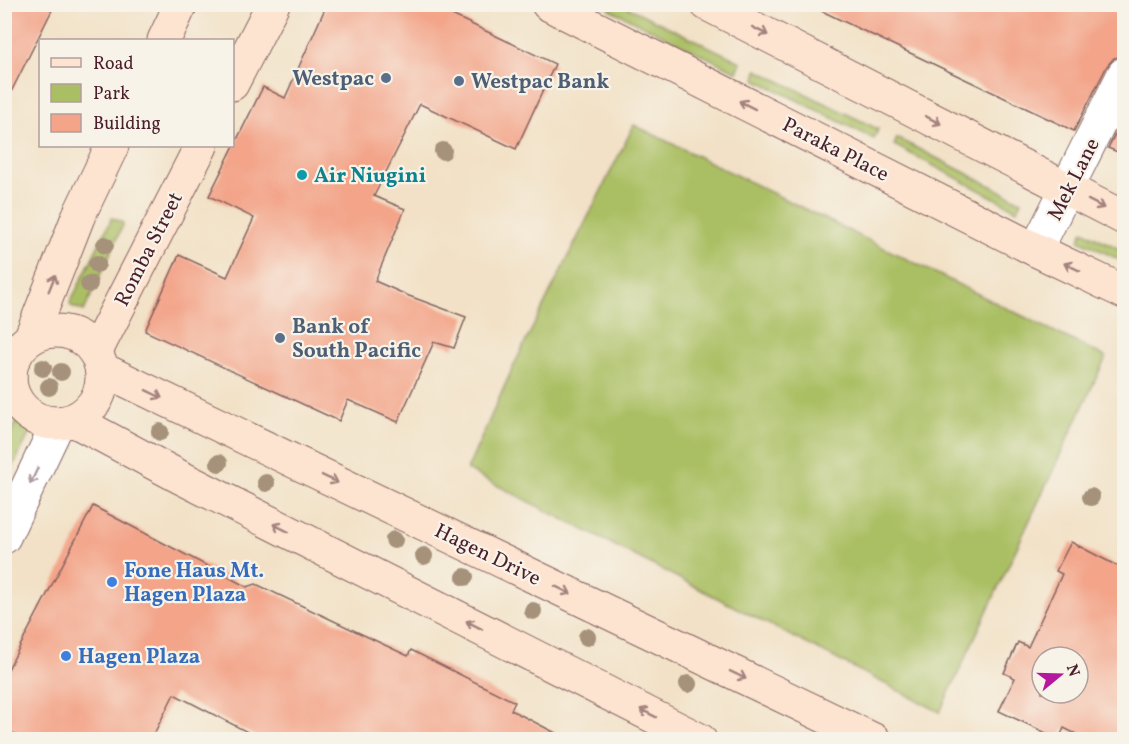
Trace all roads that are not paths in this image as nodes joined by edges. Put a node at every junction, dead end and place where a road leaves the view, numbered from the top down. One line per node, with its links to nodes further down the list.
1 (182, 4): 5 (street)
2 (273, 4): 7 (street)
3 (548, 4): 12 (street, Paraka Place, one-way to 3)
4 (708, 4): 10 (street, one-way to 10)
5 (164, 39)
6 (1125, 74): 10 (street, Mek Lane)
7 (234, 80)
8 (112, 147): 14 (street, one-way to 8)
9 (201, 147): 15 (street, Romba Street)
10 (1068, 189): 11 (street, one-way to 11); 12 (street, Mek Lane)
11 (1125, 218)
12 (1036, 250): 13 (street, Paraka Place, one-way to 12)
13 (1125, 292)
14 (13, 360): 15 (street); 16 (street)
15 (98, 361): 16 (street); 19 (street, Hagen Drive, one-way to 19)
16 (65, 422): 17 (street, one-way to 17); 18 (street, one-way to 16)
17 (4, 537)
18 (700, 740)
19 (874, 740)

